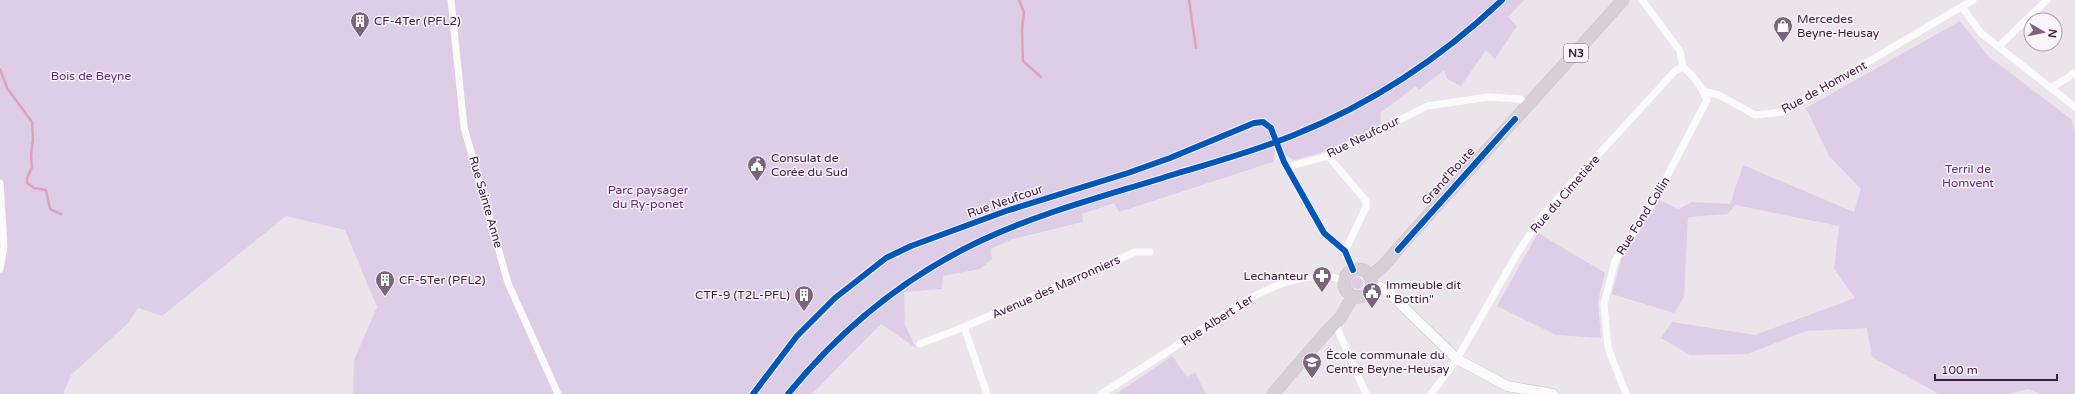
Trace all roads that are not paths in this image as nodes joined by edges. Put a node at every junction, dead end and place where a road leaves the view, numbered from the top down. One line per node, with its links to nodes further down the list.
1 (451, 0): 28 (street, Rue Sainte Anne)
2 (1623, 0): 12 (main road, Grand'Route / N3)
3 (1642, 0): 8 (street)
4 (1973, 0): 6 (street, Rue de Homvent)
5 (2047, 0): 7 (street)
6 (1962, 7): 7 (street); 11 (street, Rue de Homvent)
7 (1999, 46): 10 (street)
8 (1683, 67): 11 (street); 27 (street, Rue du Cimetière)
9 (2075, 74): 10 (street)
10 (2051, 88): 13 (street)
11 (1703, 91): 36 (street, Rue Fond Collin)
12 (1528, 105): 14 (street, Rue Neufcour); 22 (main road, Grand'Route / N3)
13 (2075, 107)
14 (1328, 156): 15 (street, Rue Neufcour); 17 (street)
15 (1288, 167): 17 (street); 29 (street, Rue Neufcour)
16 (0, 183): 19 (street)
17 (1345, 250): 20 (street)
18 (1150, 252): 25 (street, Avenue des Marronniers)
19 (0, 269)
20 (1353, 270): 21 (main road); 22 (main road)
21 (1345, 280): 23 (main road); 31 (street, Rue Albert 1er)
22 (1372, 280): 23 (main road, Grand'Route / N3); 27 (street)
23 (1353, 296): 24 (main road)
24 (1334, 323): 32 (main road); 33 (street)
25 (964, 328): 26 (street, Avenue des Marronniers); 30 (street)
26 (920, 344)
27 (1457, 359): 34 (street, Rue du Cimetière); 35 (street)
28 (558, 394)
29 (753, 394)
30 (987, 394)
31 (1101, 394)
32 (1273, 394)
33 (1366, 394)
34 (1432, 394)
35 (1553, 394)
36 (1626, 394)

